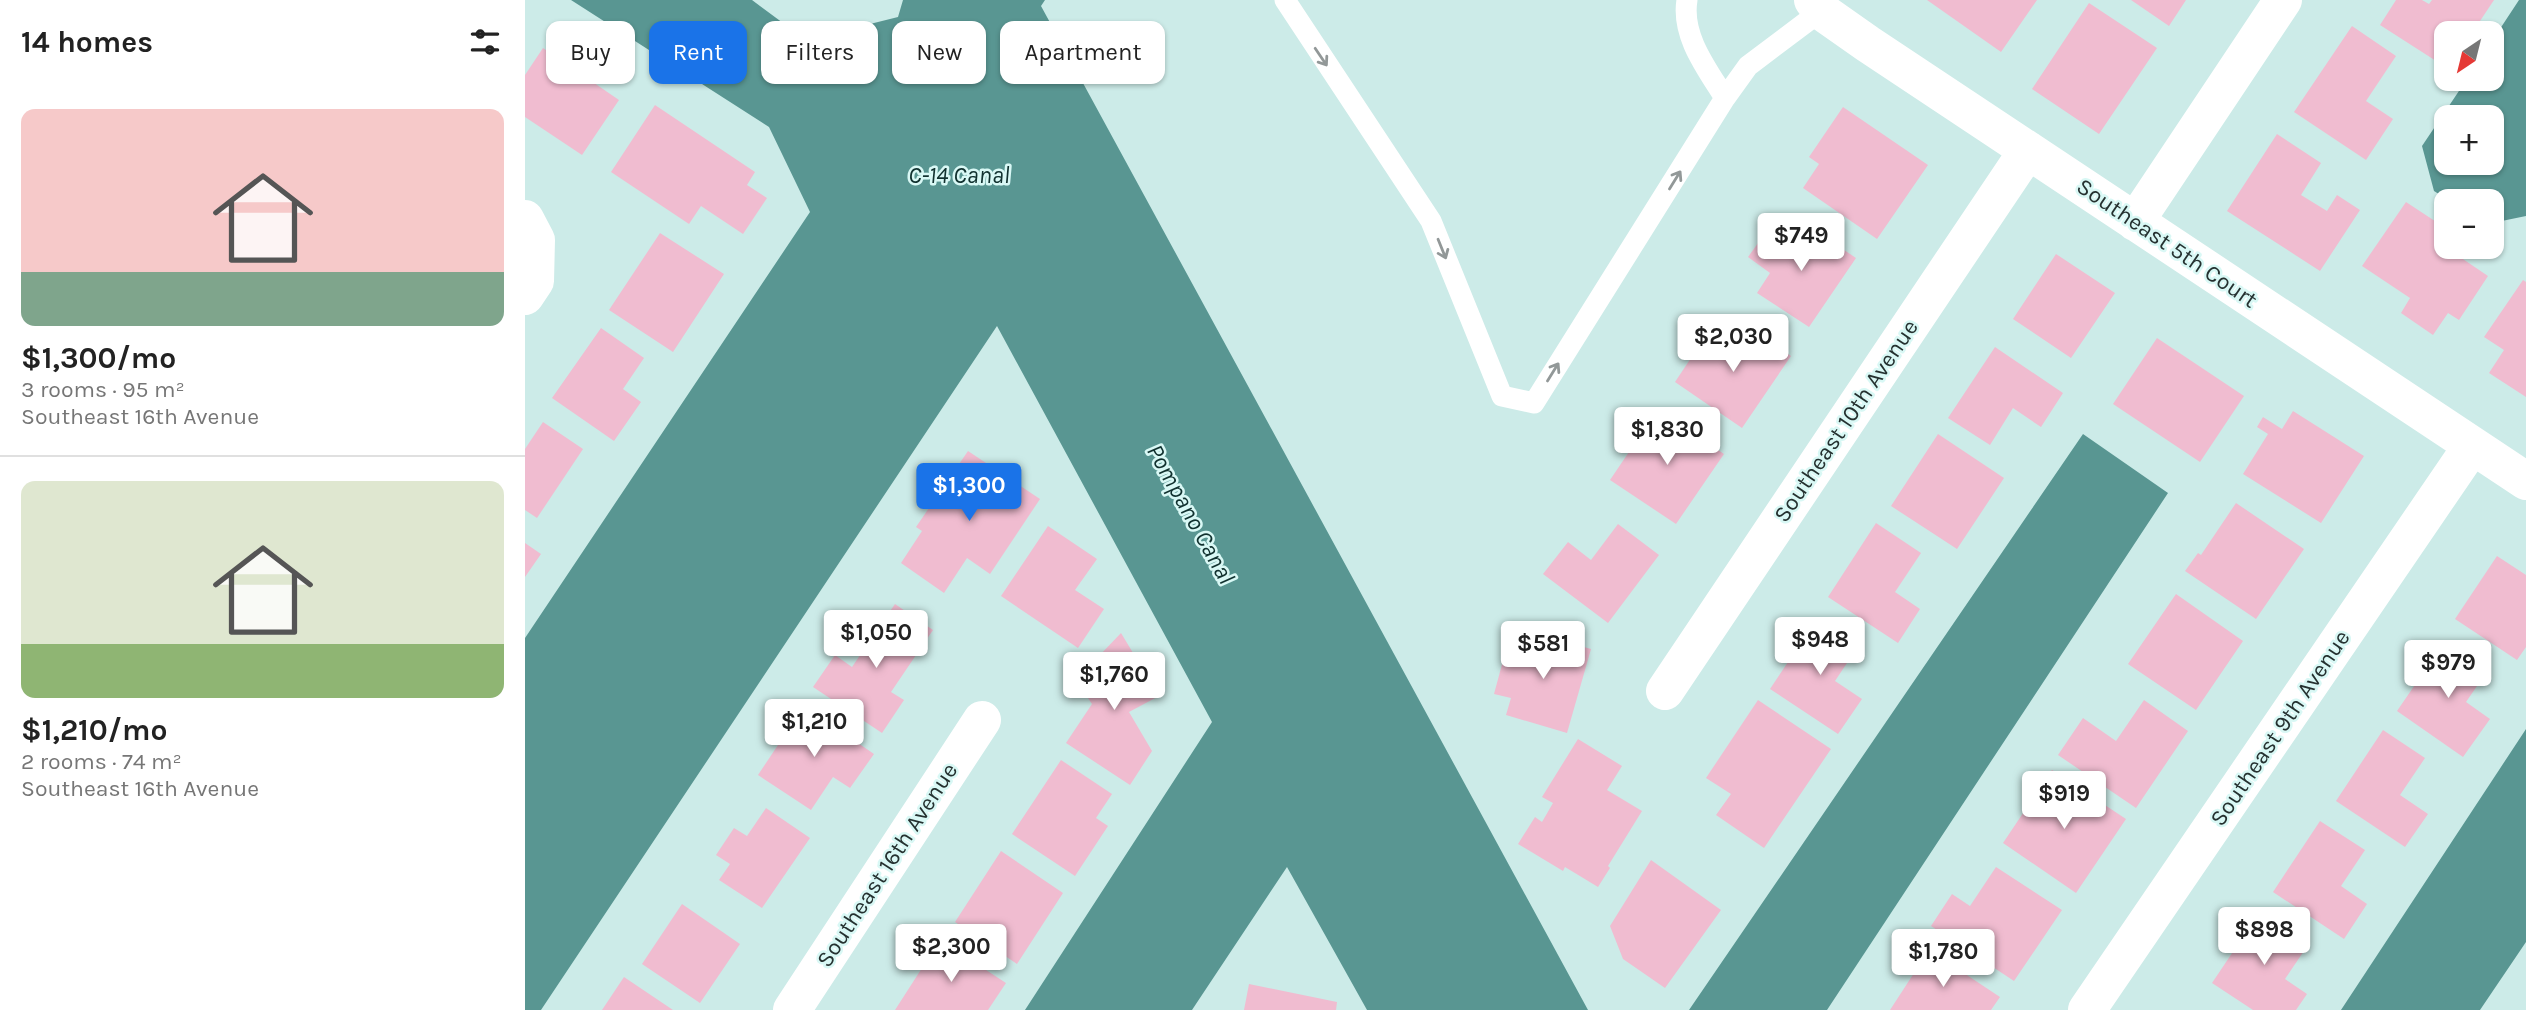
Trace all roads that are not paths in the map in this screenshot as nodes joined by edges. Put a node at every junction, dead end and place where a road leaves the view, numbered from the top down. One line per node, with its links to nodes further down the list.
1 (1285, 0): 5 (lane, one-way to 5)
2 (1687, 0): 5 (lane)
3 (2283, 0): 7 (street)
4 (1817, 6): 5 (lane); 6 (street, Southeast 5th Court)
5 (1724, 98)
6 (2028, 150): 7 (street, Southeast 5th Court); 12 (street, Southeast 10th Avenue)
7 (2135, 222): 10 (street, Southeast 5th Court)
8 (531, 229): 9 (street)
9 (525, 296)
10 (2472, 446): 11 (street, Southeast 5th Court); 15 (street, Southeast 9th Avenue)
11 (2526, 481)
12 (1665, 691)
13 (982, 720): 14 (street, Southeast 16th Avenue)
14 (792, 1010)
15 (2087, 1010)

